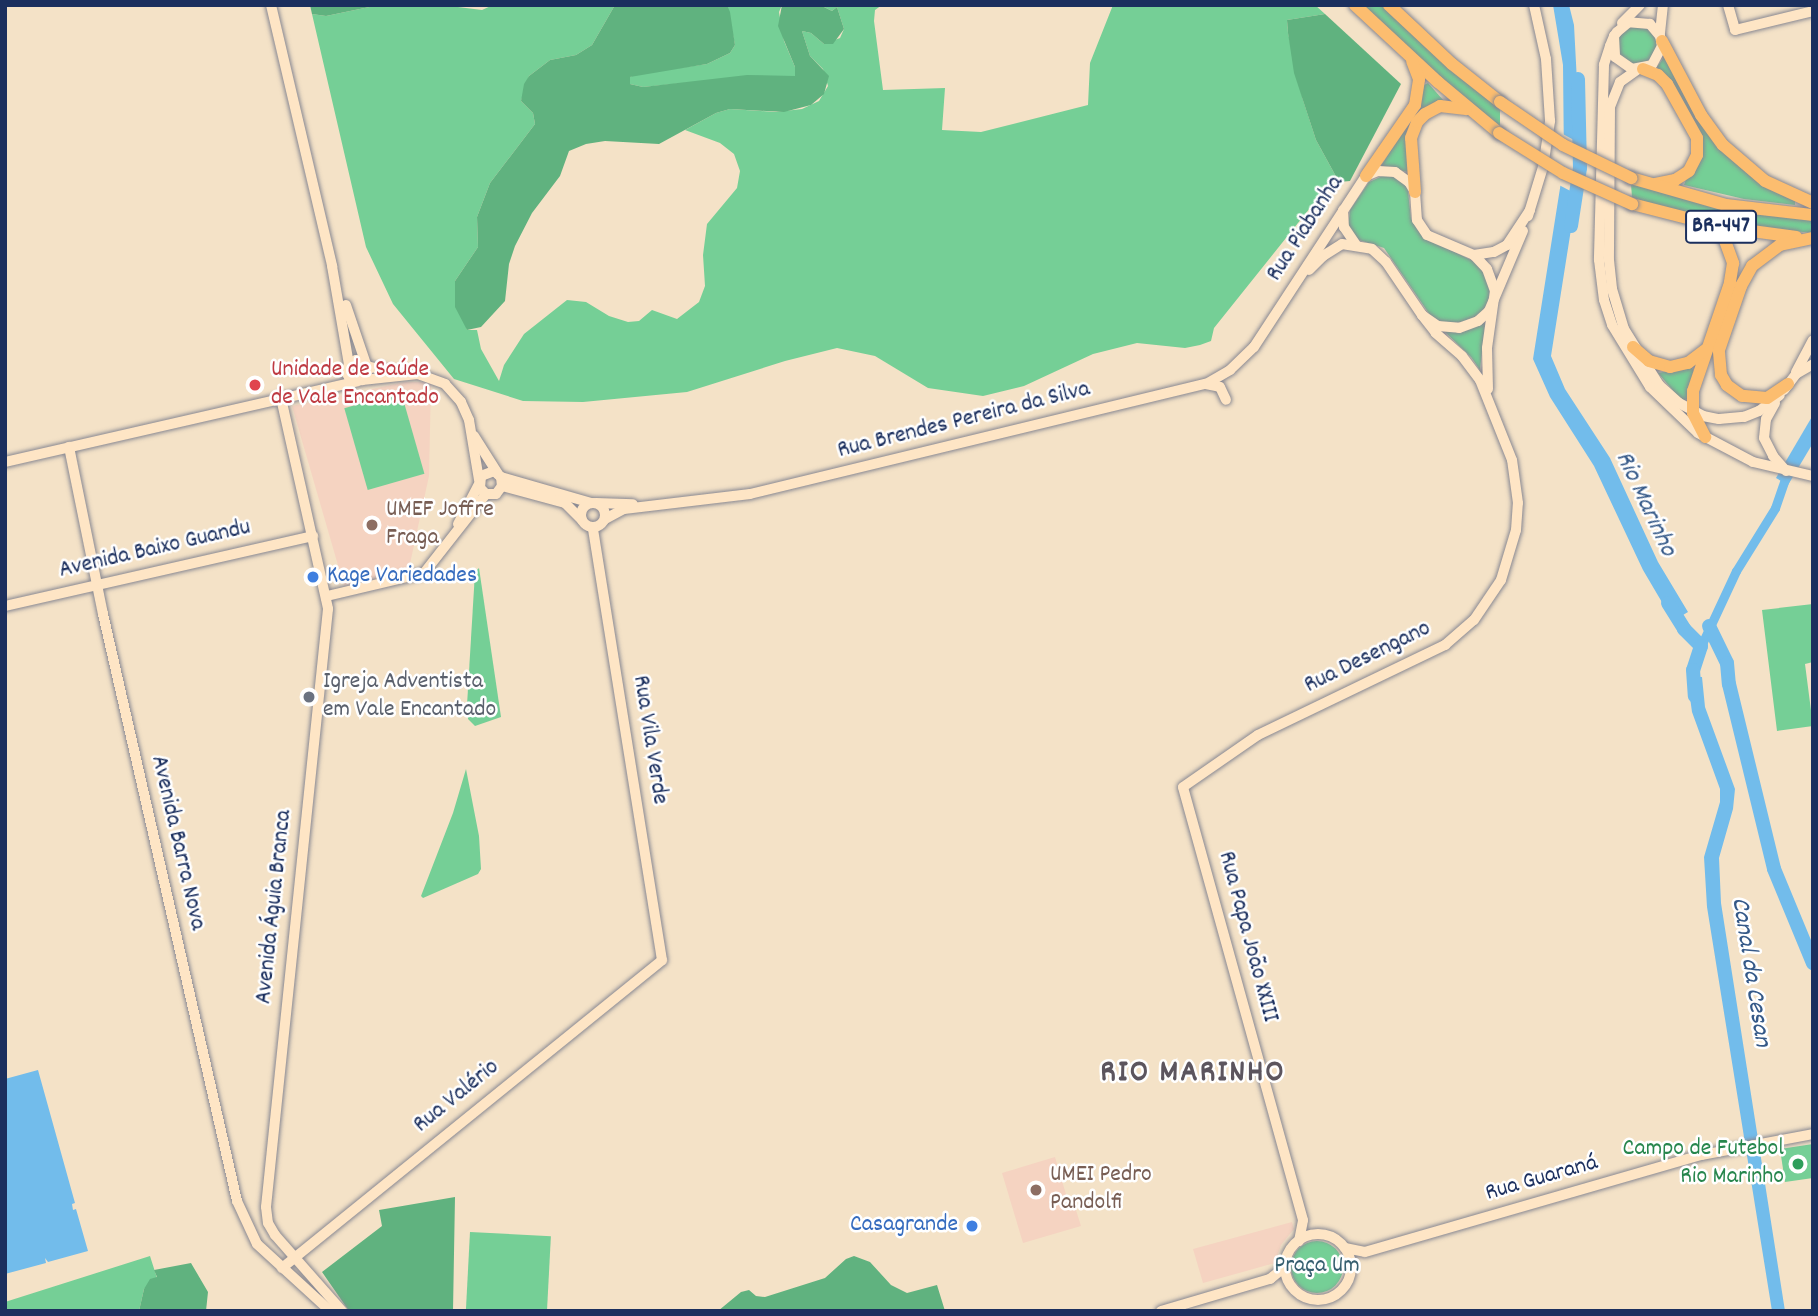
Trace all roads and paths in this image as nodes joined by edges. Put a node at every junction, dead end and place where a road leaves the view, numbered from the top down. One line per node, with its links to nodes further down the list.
1 (271, 5): 25 (street)
2 (1355, 5): 11 (main road, BR-447)
3 (1534, 5): 19 (street)
4 (1640, 5): 9 (street)
5 (1663, 5): 10 (street)
6 (1728, 5): 8 (street)
7 (1390, 6): 15 (main road, BR-447, bridge)
8 (1813, 11)
9 (1615, 34): 10 (street); 12 (street); 47 (street)
10 (1661, 38): 12 (street); 17 (main road)
11 (1408, 55): 13 (main road, BR-447); 14 (main road)
12 (1640, 69): 15 (main road); 32 (street)
13 (1471, 111): 16 (main road); 21 (main road, BR-447, bridge)
14 (1366, 176): 16 (street); 18 (street, Rua Piabanha)
15 (1648, 184): 20 (main road, BR-447)
16 (1415, 192): 24 (street)
17 (1813, 203)
18 (1343, 209): 23 (street); 27 (street, Rua Piabanha)
19 (1530, 210): 24 (street); 26 (street)
20 (1813, 215)
21 (1703, 223): 22 (main road, BR-447); 31 (main road)
22 (1813, 238): 39 (main road)
23 (1356, 245): 27 (street, Rua Piabanha); 28 (street, Rua Piabanha)
24 (1474, 255): 26 (street)
25 (332, 266): 33 (street); 35 (street)
26 (1496, 299): 28 (street); 43 (street, Rua Desengano)
27 (1282, 306): 29 (street, Rua Piabanha)
28 (1422, 315): 43 (street, Rua Desengano)
29 (1262, 335): 38 (street, Rua Brendes Pereira da Silva)
30 (1813, 341): 39 (street)
31 (1707, 346): 32 (main road); 45 (main road)
32 (1633, 347): 45 (street)
33 (366, 364): 35 (street); 36 (street); 37 (street)
34 (1813, 364): 39 (street)
35 (348, 366): 37 (street); 40 (street)
36 (407, 375): 37 (street); 46 (street)
37 (360, 381): 40 (street)
38 (1206, 384): 44 (street); 56 (street, Rua Brendes Pereira da Silva)
39 (1788, 384): 41 (street)
40 (313, 391): 42 (street)
41 (1780, 395): 45 (street); 50 (street)
42 (281, 398): 48 (street); 60 (street, Avenida Águia Branca)
43 (1489, 398): 65 (street, Rua Desengano)
44 (1226, 400)
45 (1692, 411): 47 (main road)
46 (472, 433): 52 (street); 53 (street)
47 (1705, 437): 50 (street)
48 (69, 447): 49 (street); 62 (street, Avenida Barra Nova)
49 (5, 462)
50 (1782, 469): 51 (street)
51 (1813, 476)
52 (500, 479): 53 (street); 54 (street); 55 (street, Rua Brendes Pereira da Silva); 58 (street)
53 (479, 482): 54 (street); 61 (street)
54 (485, 497): 61 (street)
55 (594, 503): 56 (street, Rua Brendes Pereira da Silva); 57 (street); 58 (street)
56 (656, 505): 57 (street, Rua Brendes Pereira da Silva)
57 (605, 519): 59 (street)
58 (582, 520): 59 (street)
59 (593, 527): 66 (street, Rua Vila Verde)
60 (313, 536): 62 (street, Avenida Baixo Guandu); 63 (street, Avenida Águia Branca)
61 (451, 539): 63 (street)
62 (97, 584): 64 (street, Avenida Baixo Guandu); 70 (street, Avenida Barra Nova)
63 (327, 596): 69 (street, Avenida Águia Branca)
64 (5, 606)
65 (1183, 788): 68 (street, Rua Papa João XXIII)
66 (662, 960): 75 (street, Rua Valério)
67 (1813, 1134): 74 (street, Rua Guaraná)
68 (1303, 1220): 71 (street); 72 (street, Rua Papa João XXIII)
69 (268, 1223): 70 (street); 75 (street)
70 (248, 1227): 78 (street, Avenida Barra Nova)
71 (1320, 1235): 72 (street); 73 (street)
72 (1299, 1241): 76 (street)
73 (1345, 1248): 74 (street, Rua Guaraná); 77 (street)
74 (1365, 1252): 77 (street, Rua Guaraná)
75 (294, 1256): 78 (street, Rua Valério); 84 (street)
76 (1285, 1262): 79 (street); 80 (street)
77 (1351, 1266): 81 (street)
78 (282, 1268): 83 (street)
79 (1266, 1280): 80 (street); 85 (street)
80 (1293, 1289): 82 (street)
81 (1337, 1294): 82 (street); 86 (street)
82 (1316, 1300): 86 (street)
83 (330, 1311)
84 (342, 1311)
85 (1161, 1311)
86 (1329, 1311)

